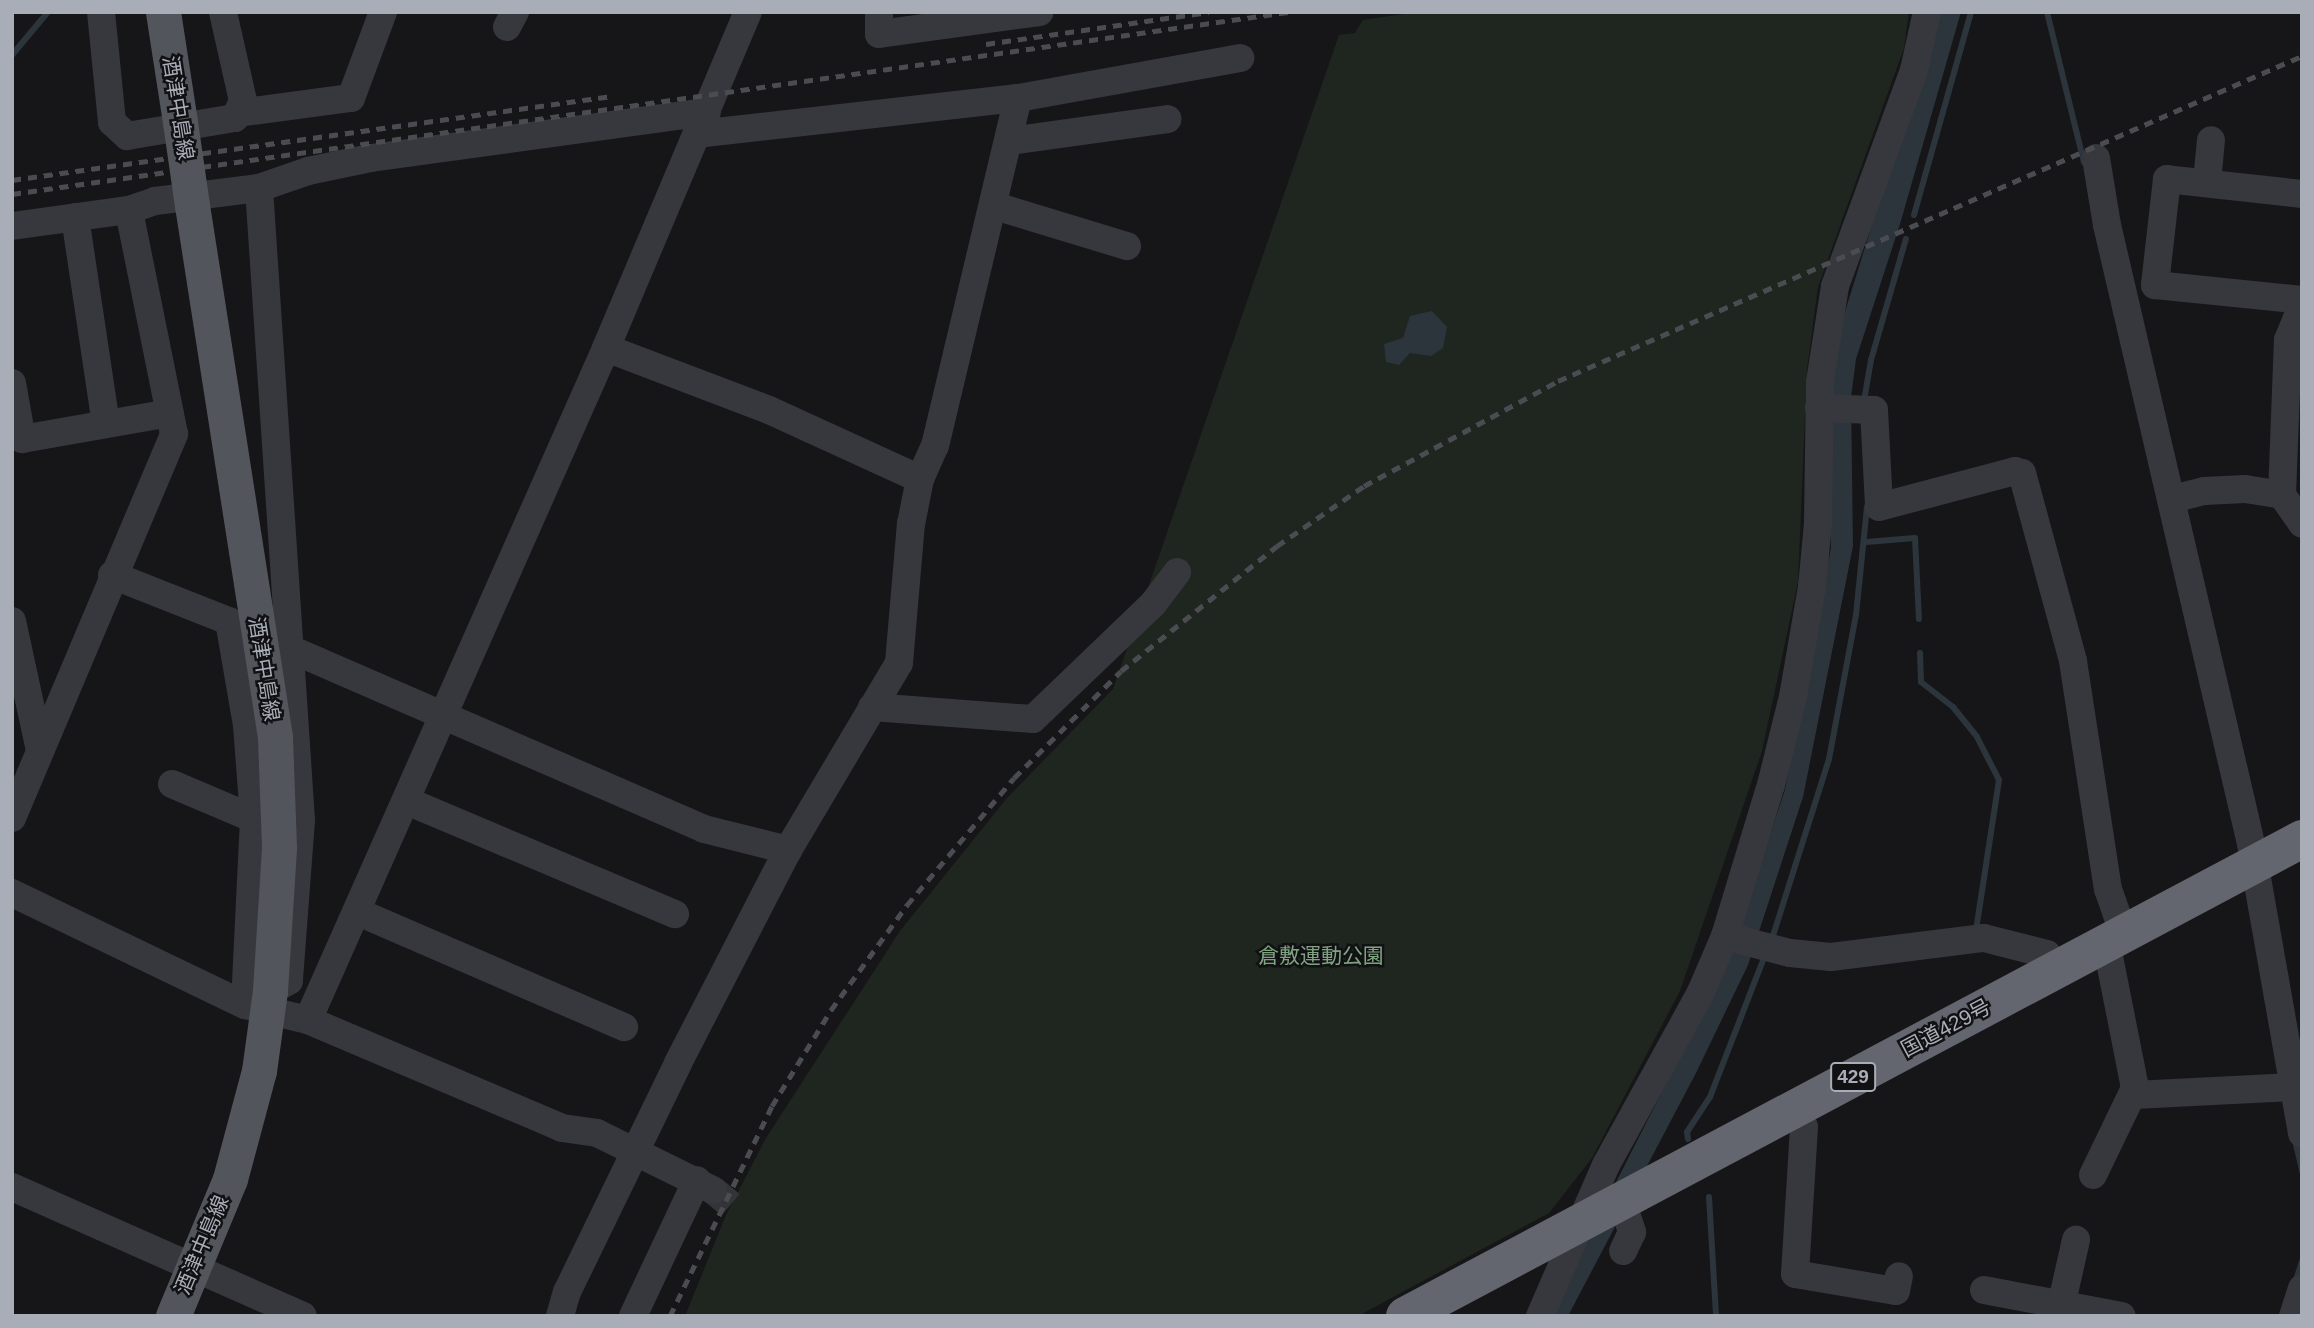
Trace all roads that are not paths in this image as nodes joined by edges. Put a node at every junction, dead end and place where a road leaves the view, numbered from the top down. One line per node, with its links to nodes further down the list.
1 (101, 12): 11 (street)
2 (163, 12): 58 (main road, 酒津中島線, bridge)
3 (223, 12): 11 (street)
4 (383, 12): 11 (street)
5 (748, 12): 13 (street)
6 (879, 12): 7 (street)
7 (1040, 12)
8 (1927, 12): 31 (street)
9 (1240, 58): 10 (street)
10 (1018, 98): 13 (street); 15 (street)
11 (237, 113)
12 (1167, 119): 15 (street)
13 (703, 123): 18 (street); 29 (street)
14 (2211, 140): 17 (street)
15 (1009, 141): 20 (street)
16 (2096, 158): 25 (street)
17 (2207, 182): 19 (street); 26 (street)
18 (259, 188): 21 (street); 41 (street)
19 (2302, 194)
20 (995, 206): 24 (street); 34 (street)
21 (128, 210): 22 (street); 32 (street)
22 (75, 217): 23 (street); 33 (street)
23 (12, 226)
24 (1127, 246)
25 (2122, 282): 26 (street); 36 (street)
26 (2155, 285): 27 (street)
27 (2302, 300)
28 (2302, 306): 35 (street)
29 (606, 348): 34 (street); 43 (street)
30 (12, 383): 33 (street)
31 (1824, 409): 55 (street); 56 (street)
32 (170, 413): 33 (street); 39 (street)
33 (106, 424)
34 (920, 479): 42 (street)
35 (2282, 495): 36 (street); 37 (street)
36 (2172, 499): 51 (street)
37 (2302, 524)
38 (1177, 572): 42 (street)
39 (112, 575): 44 (street); 48 (street)
40 (12, 621): 44 (street)
41 (288, 648): 43 (street); 58 (street)
42 (872, 707): 50 (street)
43 (444, 717): 46 (street); 50 (street)
44 (40, 751): 47 (street)
45 (172, 784): 48 (street)
46 (407, 801): 53 (street); 54 (street)
47 (12, 818)
48 (254, 819): 58 (street)
49 (2302, 839): 51 (highway, 国道429号 / 429)
50 (788, 850): 65 (street)
51 (2255, 865): 55 (highway, 国道429号 / 429); 61 (street)
52 (12, 893): 58 (street)
53 (358, 912): 59 (street); 60 (street)
54 (675, 914)
55 (2115, 937): 57 (highway, 国道429号 / 429); 62 (street)
56 (1751, 943): 57 (street); 69 (street)
57 (2057, 968): 63 (highway, 国道429号 / 429)
58 (261, 1002): 59 (street); 72 (main road, 酒津中島線)
59 (308, 1020): 65 (street)
60 (624, 1027)
61 (2286, 1087): 62 (street); 64 (street)
62 (2134, 1095): 66 (street)
63 (1795, 1108): 68 (highway, 国道429号 / 429); 73 (street)
64 (2302, 1134)
65 (636, 1152): 79 (street); 80 (street)
66 (2093, 1175)
67 (12, 1187): 72 (street)
68 (1622, 1201): 69 (highway, 国道429号 / 429); 71 (street)
69 (1582, 1224): 81 (highway, 国道429号 / 429); 82 (street)
70 (2076, 1240): 76 (street)
71 (1623, 1251)
72 (193, 1268): 77 (main road, 酒津中島線); 78 (street)
73 (1899, 1276)
74 (2302, 1288): 84 (street)
75 (1984, 1290): 76 (street)
76 (2062, 1302): 83 (street)
77 (173, 1316)
78 (303, 1316)
79 (560, 1316)
80 (633, 1316)
81 (1405, 1316)
82 (1539, 1316)
83 (2122, 1316)
84 (2292, 1316)

